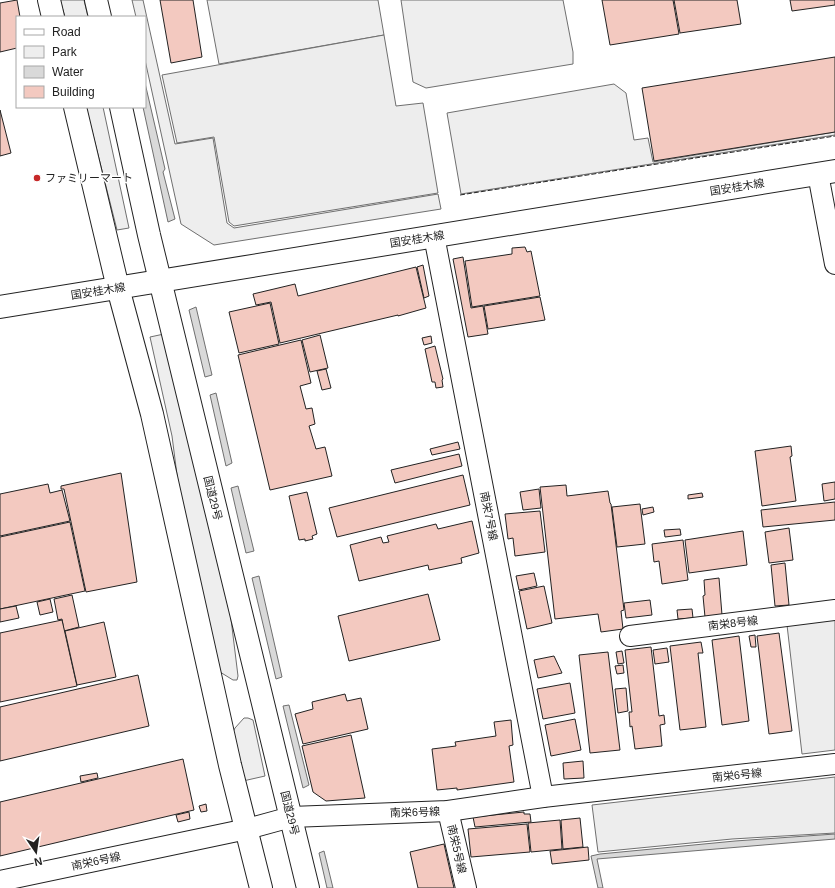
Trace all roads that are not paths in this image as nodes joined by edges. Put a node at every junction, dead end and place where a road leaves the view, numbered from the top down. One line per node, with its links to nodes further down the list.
1 (49, 0): 3 (main road)
2 (96, 0): 4 (main road)
3 (53, 16)
4 (100, 16)
5 (75, 108): 11 (main road)
6 (121, 108): 10 (main road, 国道29号)
7 (826, 173): 8 (main road, 国安桂木線); 9 (street)
8 (434, 236): 10 (main road, 国安桂木線); 16 (street, 南栄7号線)
9 (835, 264)
10 (160, 280): 11 (main road, 国安桂木線); 18 (main road, 国道29号)
11 (118, 288): 12 (main road, 国安桂木線); 19 (main road)
12 (0, 307)
13 (835, 610): 14 (street, 南栄8号線)
14 (630, 636)
15 (835, 764): 16 (street, 南栄6号線)
16 (543, 797): 17 (street, 南栄6号線)
17 (448, 811): 18 (street, 南栄6号線); 23 (street, 南栄5号線)
18 (291, 817): 19 (street, 南栄6号線); 22 (main road, 国道29号)
19 (247, 829): 20 (street, 南栄6号線); 21 (main road)
20 (0, 881)
21 (261, 888)
22 (308, 888)
23 (466, 888)

